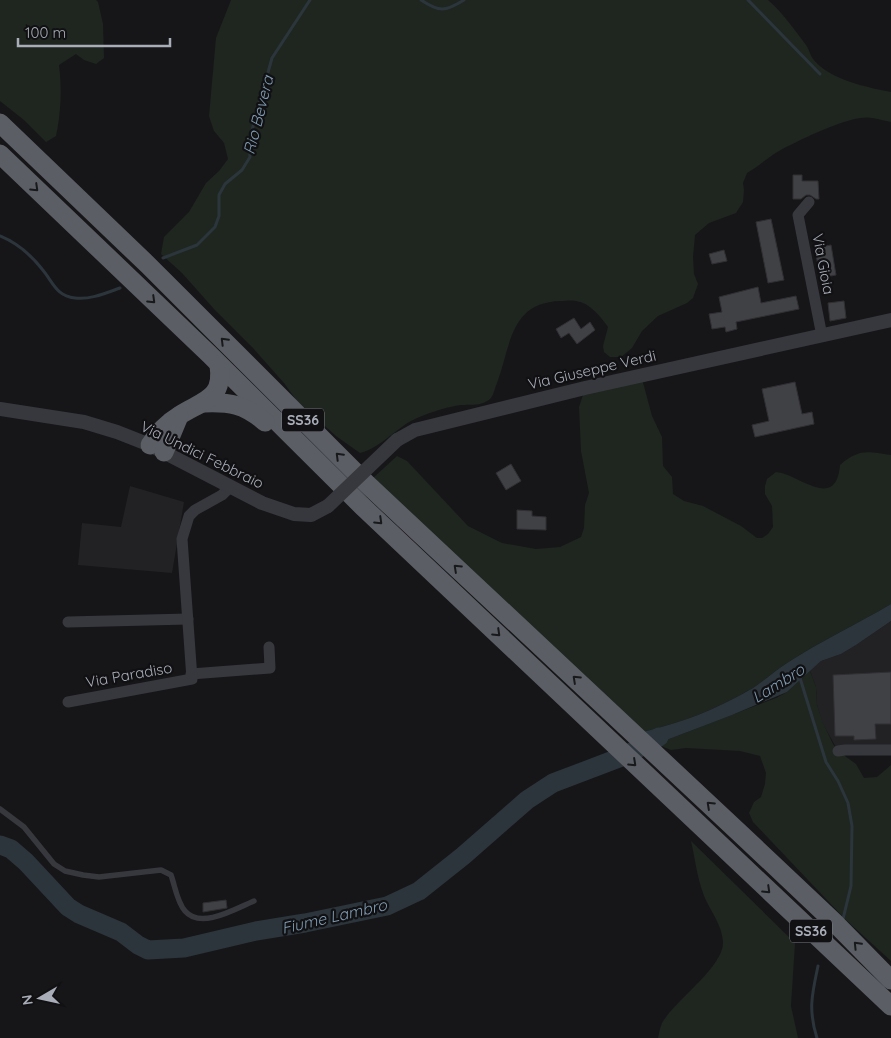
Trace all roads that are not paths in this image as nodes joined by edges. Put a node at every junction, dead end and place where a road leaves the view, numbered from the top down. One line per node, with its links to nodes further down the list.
1 (0, 123): 22 (highway, SS36, one-way to 1)
2 (0, 154): 6 (highway, SS36, one-way to 6)
3 (809, 202): 5 (street, Via Gioia)
4 (891, 320): 5 (street, Via Giuseppe Verdi)
5 (822, 336): 12 (street, Via Giuseppe Verdi, bridge)
6 (219, 364): 7 (highway); 11 (highway, SS36)
7 (204, 403): 9 (highway); 11 (highway)
8 (0, 409): 9 (street, Via Undici Febbraio)
9 (157, 449): 10 (street, Via Undici Febbraio)
10 (231, 486): 12 (street, Via Undici Febbraio); 13 (street, Via Paradiso)
11 (361, 505): 23 (highway, SS36, one-way to 23)
12 (328, 506)
13 (188, 619): 14 (street); 16 (street, Via Paradiso)
14 (68, 622)
15 (269, 646): 16 (street, Via Paradiso)
16 (191, 674): 17 (street, Via Paradiso)
17 (68, 702)
18 (891, 750): 19 (street)
19 (838, 751)
20 (0, 809): 21 (lane)
21 (254, 901)
22 (891, 980)
23 (891, 1006)

